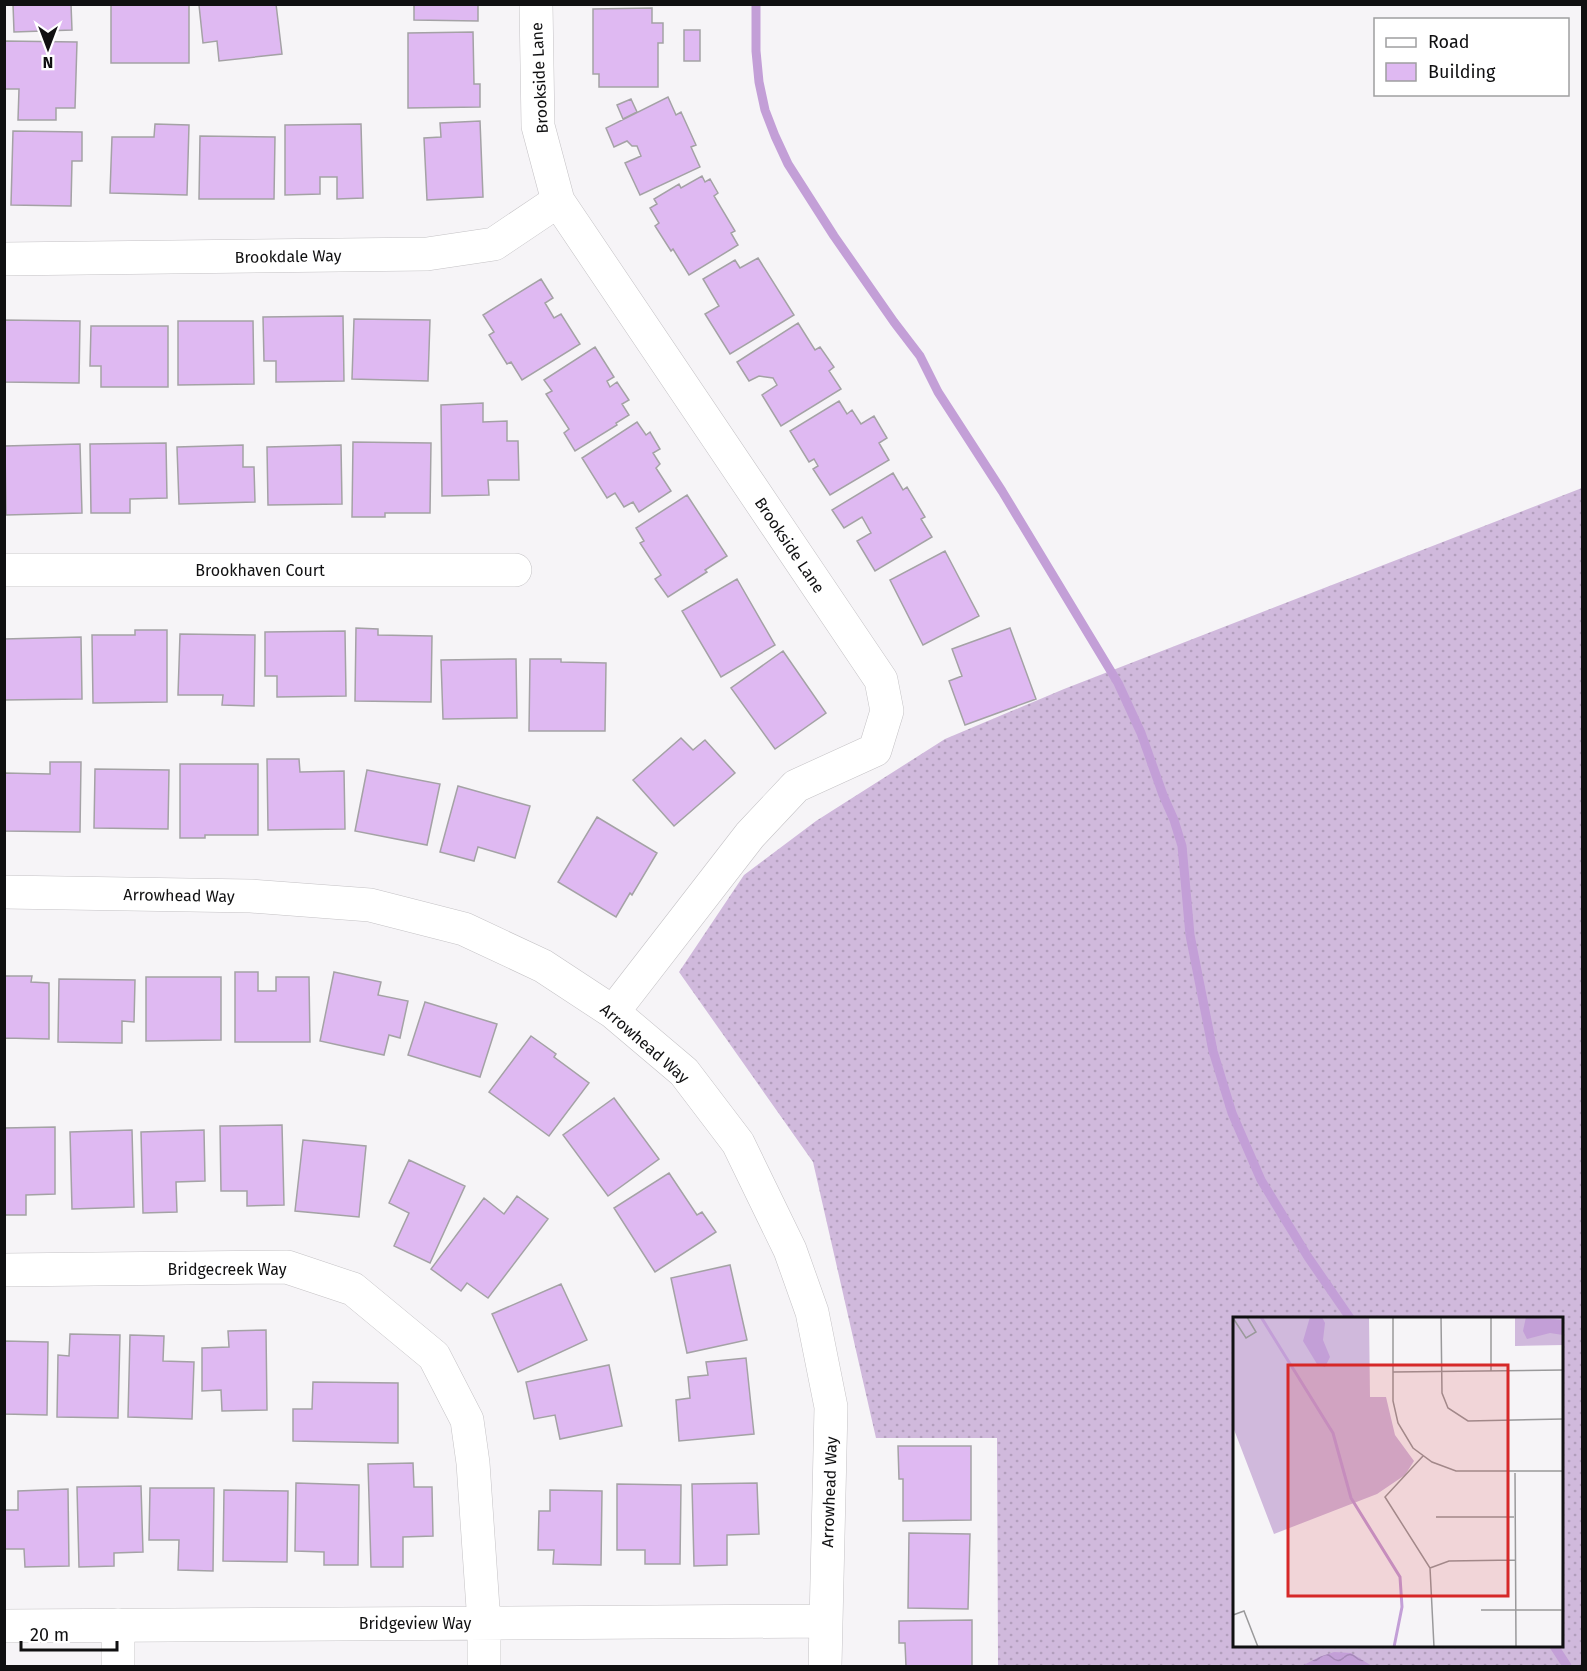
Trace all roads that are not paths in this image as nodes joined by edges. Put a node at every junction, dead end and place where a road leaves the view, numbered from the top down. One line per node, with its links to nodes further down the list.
1 (536, 4): 2 (street, Brookside Lane)
2 (558, 201): 3 (street, Brookdale Way); 7 (street, Brookside Lane)
3 (4, 259)
4 (4, 570): 5 (street, Brookhaven Court)
5 (515, 570)
6 (4, 892): 7 (street, Arrowhead Way)
7 (613, 1012): 9 (street, Arrowhead Way)
8 (4, 1270): 10 (street, Bridgecreek Way)
9 (825, 1621): 10 (street, Bridgeview Way); 15 (street, Arrowhead Way)
10 (484, 1623): 11 (street, Bridgeview Way); 14 (street, Bridgecreek Way)
11 (118, 1625): 12 (street, Bridgeview Way); 13 (street)
12 (4, 1626)
13 (118, 1666)
14 (484, 1666)
15 (825, 1666)

